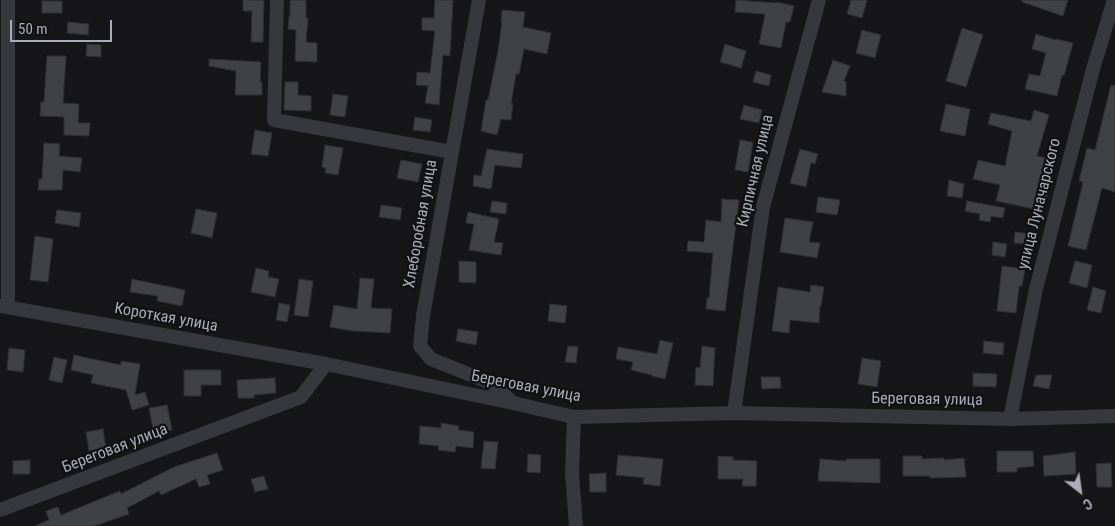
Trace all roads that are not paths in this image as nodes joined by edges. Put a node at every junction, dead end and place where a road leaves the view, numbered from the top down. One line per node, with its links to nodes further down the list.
1 (8, 0): 7 (street)
2 (277, 0): 6 (street)
3 (479, 0): 6 (street, Хлеборобная улица)
4 (819, 0): 10 (street, Кирпичная улица)
5 (1114, 0): 13 (street, улица Луначарского)
6 (452, 152): 9 (street, Хлеборобная улица)
7 (4, 307): 8 (street, Короткая улица)
8 (326, 364): 9 (street, Береговая улица); 14 (street, Береговая улица)
9 (513, 402): 12 (street, Береговая улица)
10 (734, 413): 12 (street, Береговая улица); 13 (street, Береговая улица)
11 (1115, 416): 13 (street, Береговая улица)
12 (574, 417): 15 (street)
13 (1010, 420)
14 (0, 510)
15 (576, 526)

